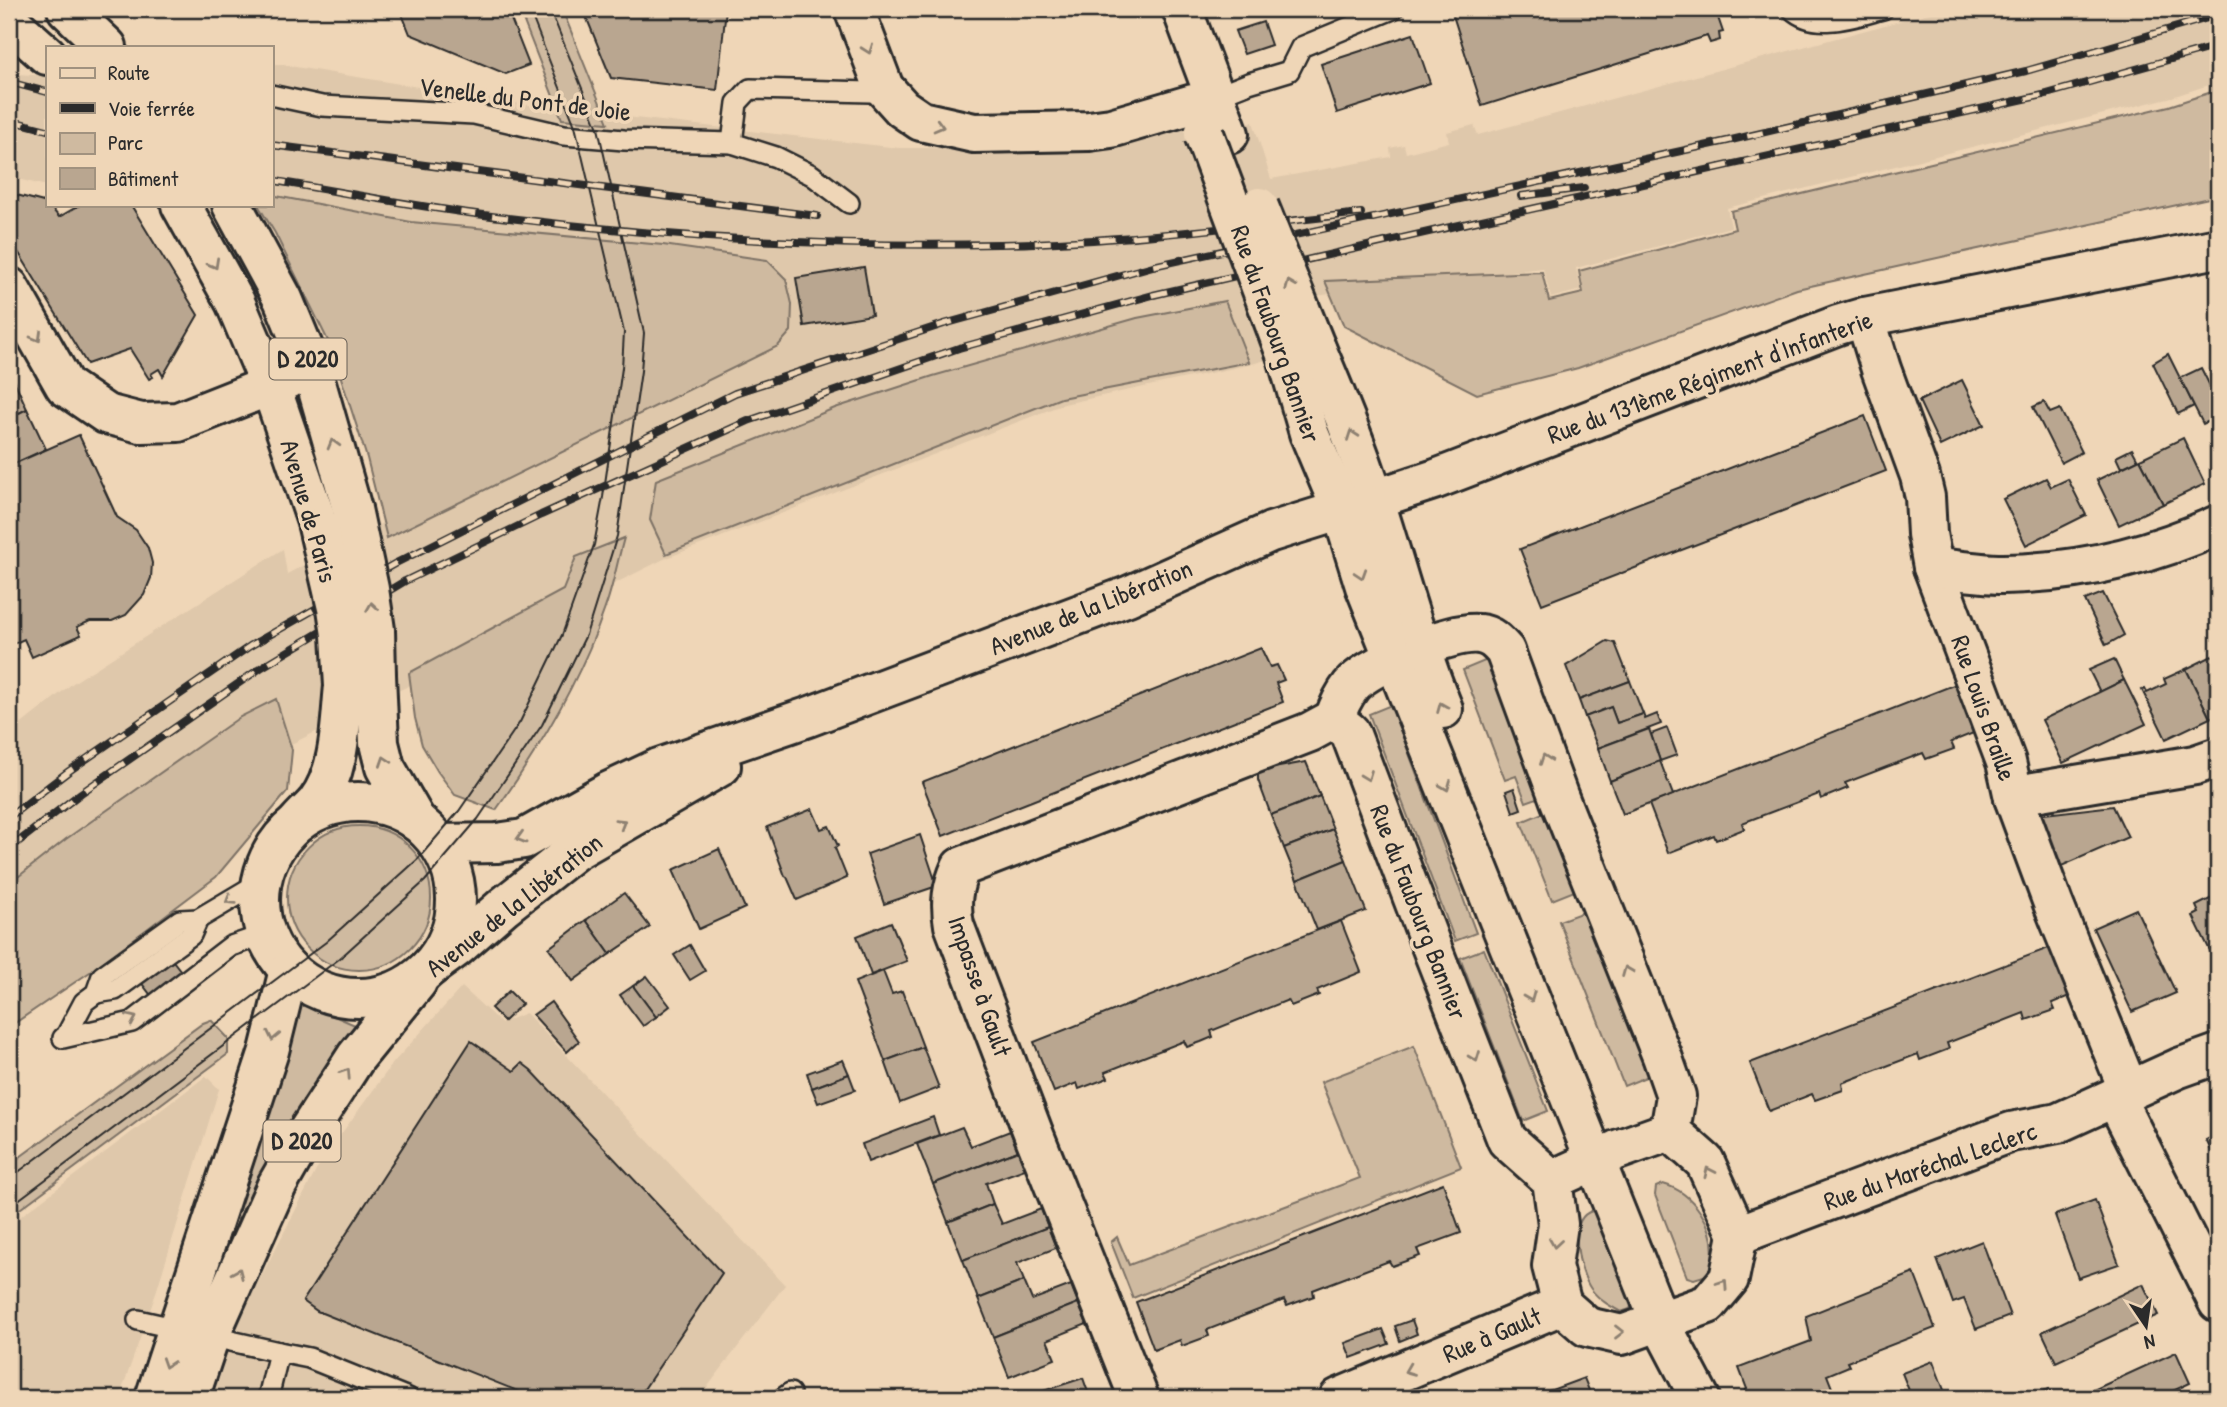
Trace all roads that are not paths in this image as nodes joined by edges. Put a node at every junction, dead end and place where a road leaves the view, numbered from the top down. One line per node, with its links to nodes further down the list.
1 (67, 9): 9 (street)
2 (854, 9): 11 (street, one-way to 11)
3 (1159, 9): 13 (street, Rue du Faubourg Bannier)
4 (1182, 9): 13 (street, Rue du Faubourg Bannier)
5 (1394, 9): 13 (lane)
6 (1792, 9): 7 (lane)
7 (1883, 9)
8 (9, 21): 10 (street)
9 (106, 46)
10 (46, 54)
11 (884, 88): 13 (street, one-way to 13); 14 (lane)
12 (273, 95): 14 (lane, Venelle du Pont de Joie)
13 (1210, 117): 23 (street, Rue du Faubourg Bannier, bridge)
14 (732, 143): 15 (lane, Venelle du Pont de Joie)
15 (849, 203)
16 (182, 206): 22 (street, Avenue de Paris, one-way to 22)
17 (236, 211): 21 (street, Avenue de Paris / D 2020)
18 (2218, 248): 20 (street, Rue du 131ème Régiment d'Infanterie)
19 (9, 287): 22 (street, one-way to 22)
20 (1865, 317): 23 (street, Rue du 131ème Régiment d'Infanterie); 25 (street, Rue Louis Braille)
21 (312, 369): 22 (street); 27 (street, Avenue de Paris / D 2020, one-way to 21, bridge)
22 (271, 387): 27 (street, Avenue de Paris / D 2020, bridge)
23 (1358, 504): 26 (street, Rue du Faubourg Bannier); 28 (street, Avenue de la Libération)
24 (2218, 525): 25 (street)
25 (1933, 567): 31 (street, Rue Louis Braille)
26 (1408, 653): 29 (street); 40 (street, one-way to 26); 41 (street, Rue du Faubourg Bannier)
27 (360, 680): 32 (street, Avenue de Paris / D 2020); 33 (street, Avenue de Paris / D 2020, one-way to 27)
28 (808, 717): 33 (street, Avenue de la Libération, one-way to 33); 36 (street, Avenue de la Libération, one-way to 28)
29 (1334, 719): 42 (street, Rue du Faubourg Bannier, one-way to 42); 54 (street, Impasse à Gault)
30 (2218, 757): 31 (street)
31 (2014, 798): 39 (street, Rue Louis Braille)
32 (294, 825): 33 (street); 34 (street)
33 (428, 833): 36 (street)
34 (262, 881): 35 (street); 35 (lane, one-way to 35)
35 (266, 934): 37 (street)
36 (430, 967): 37 (street); 48 (street, Avenue de la Libération / D 2020, one-way to 36)
37 (289, 970): 48 (street, Avenue de la Libération / D 2020, one-way to 48)
38 (2218, 1054): 39 (street, Rue du Maréchal Leclerc)
39 (2122, 1094): 43 (street, Rue du Maréchal Leclerc); 44 (street, Rue Louis Braille)
40 (1670, 1131): 41 (street); 43 (street, one-way to 40)
41 (1606, 1155): 42 (street); 46 (street, Rue du Faubourg Bannier)
42 (1552, 1180): 45 (street, one-way to 45)
43 (1738, 1235): 46 (street, one-way to 43)
44 (2218, 1302)
45 (1563, 1306): 46 (street, Rue à Gault, one-way to 46); 55 (street, Rue à Gault, one-way to 55)
46 (1671, 1318): 56 (street, Rue du Faubourg Bannier)
47 (138, 1320): 48 (lane)
48 (195, 1332): 49 (lane); 50 (street, Avenue de la Libération / D 2020, one-way to 50); 51 (street, Avenue de la Libération / D 2020)
49 (279, 1352): 52 (lane); 53 (lane)
50 (155, 1398)
51 (188, 1398)
52 (268, 1398)
53 (408, 1398)
54 (1139, 1398)
55 (1339, 1398)
56 (1701, 1398)

